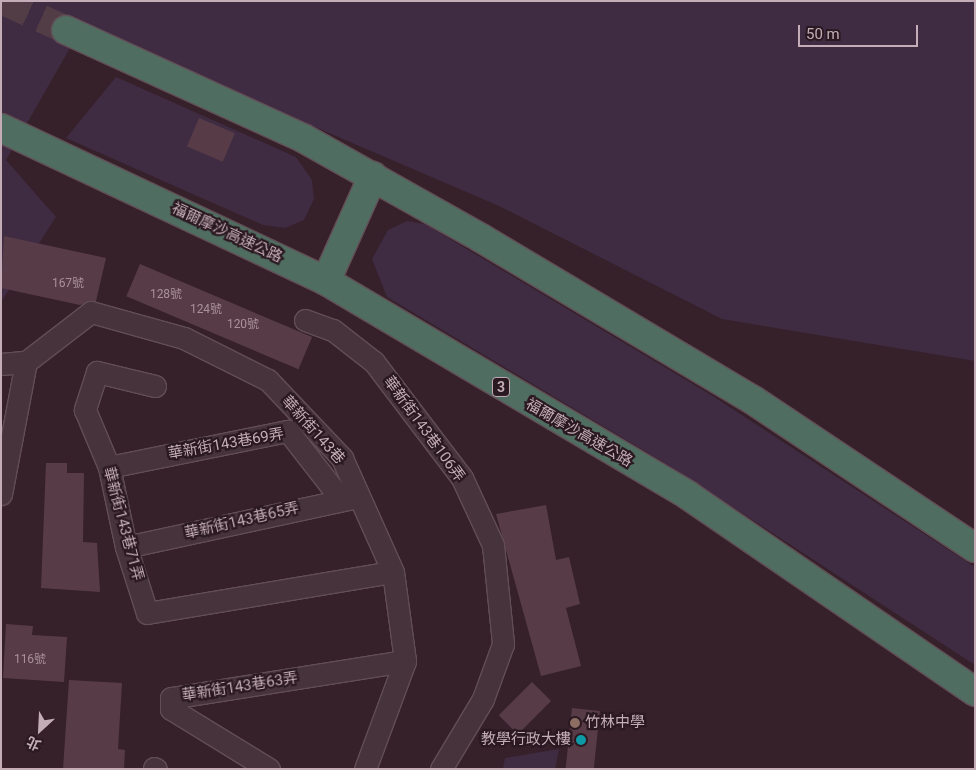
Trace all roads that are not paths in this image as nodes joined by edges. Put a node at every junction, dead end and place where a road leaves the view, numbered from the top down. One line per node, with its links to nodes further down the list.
1 (66, 30): 3 (highway)
2 (1, 128): 4 (highway, 福爾摩沙高速公路 / 3)
3 (373, 176): 4 (highway); 13 (highway)
4 (326, 281): 16 (highway, 福爾摩沙高速公路 / 3)
5 (305, 320): 19 (street, 華新街143巷106弄)
6 (26, 362): 7 (street); 10 (street); 11 (street, 華新街143巷)
7 (1, 364)
8 (155, 386): 9 (street, 華新街143巷71弄)
9 (109, 467): 11 (street, 華新街143巷69弄); 12 (street, 華新街143巷71弄)
10 (1, 494)
11 (350, 498): 12 (street, 華新街143巷65弄); 14 (street, 華新街143巷)
12 (126, 547): 14 (street, 華新街143巷71弄)
13 (975, 548)
14 (393, 572): 15 (street, 華新街143巷)
15 (405, 661): 17 (street, 華新街143巷63弄); 18 (street, 華新街143巷)
16 (975, 692)
17 (269, 769)
18 (365, 769)
19 (441, 769)

